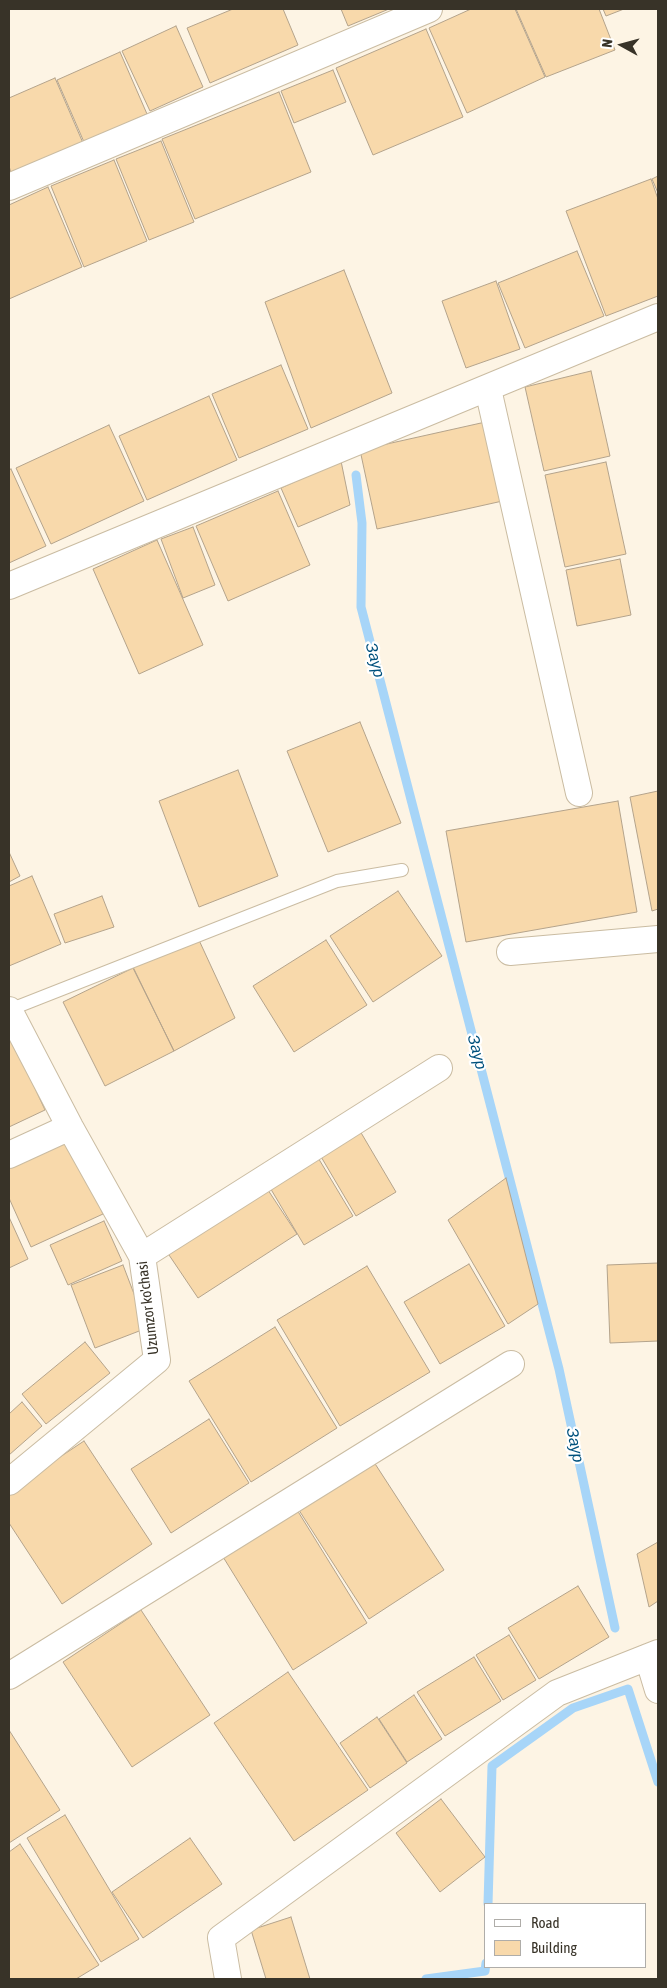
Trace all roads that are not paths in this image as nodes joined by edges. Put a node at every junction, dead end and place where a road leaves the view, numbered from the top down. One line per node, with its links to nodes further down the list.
1 (429, 9): 2 (street)
2 (9, 186)
3 (658, 317): 4 (street)
4 (488, 389): 5 (street); 6 (street)
5 (9, 586)
6 (579, 793)
7 (402, 870): 10 (lane)
8 (658, 939): 9 (street)
9 (510, 952)
10 (9, 1010): 12 (street, Uzumzor ko'chasi)
11 (439, 1068): 14 (street)
12 (70, 1127): 13 (street); 14 (street, Uzumzor ko'chasi)
13 (9, 1155)
14 (142, 1256): 16 (street, Uzumzor ko'chasi)
15 (511, 1364): 18 (street)
16 (9, 1482)
17 (653, 1655): 19 (street); 20 (street)
18 (9, 1676)
19 (658, 1690)
20 (228, 1979)

